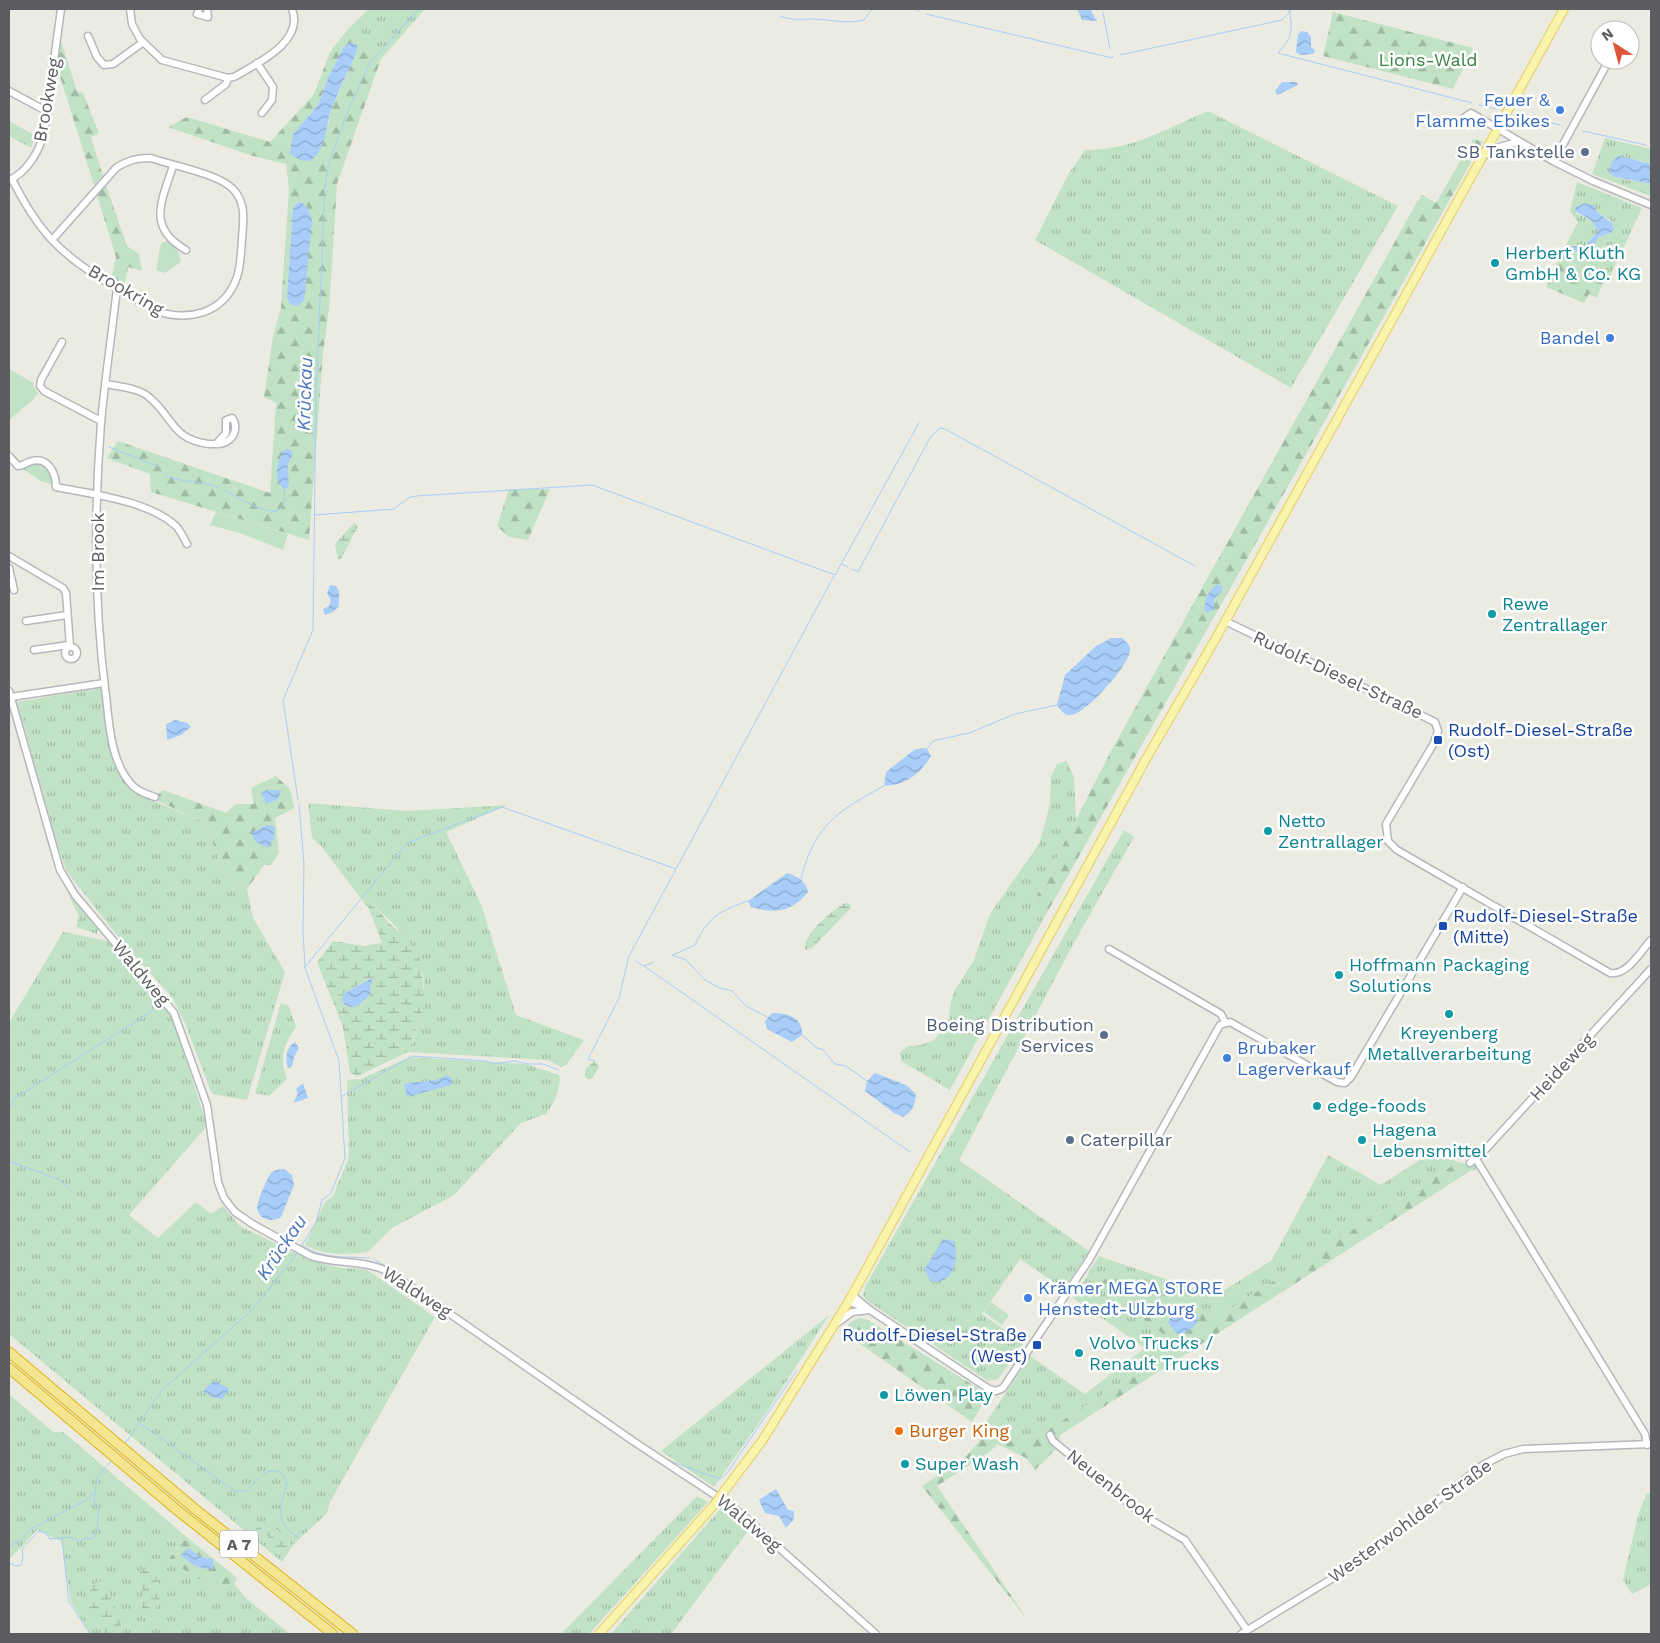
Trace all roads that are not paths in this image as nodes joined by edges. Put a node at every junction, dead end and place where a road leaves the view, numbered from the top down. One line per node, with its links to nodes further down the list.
1 (61, 9): 14 (street, Brookweg)
2 (130, 9): 8 (street)
3 (199, 9): 4 (street)
4 (207, 9)
5 (292, 9): 9 (street)
6 (1564, 9): 17 (main road)
7 (88, 36): 8 (street)
8 (142, 43): 11 (street)
9 (257, 63): 11 (street); 15 (street)
10 (1604, 70): 20 (street)
11 (228, 78): 13 (street)
12 (9, 91): 14 (street)
13 (204, 100)
14 (48, 112): 22 (street, Brookweg)
15 (262, 113)
16 (1457, 124): 17 (street)
17 (1498, 130): 18 (street); 19 (main road)
18 (1518, 142): 19 (street); 20 (street)
19 (1482, 157): 39 (main road)
20 (1554, 161): 23 (street)
21 (173, 166): 24 (street, Brookring); 25 (street); 26 (street, Brookring)
22 (10, 179): 24 (street, Brookring)
23 (1651, 205)
24 (52, 240): 26 (street, Brookring)
25 (186, 250)
26 (117, 288): 28 (street, Im Brook)
27 (62, 342): 29 (street)
28 (106, 384): 29 (street, Im Brook); 30 (street)
29 (101, 421): 32 (street, Im Brook)
30 (216, 444)
31 (9, 456): 32 (street)
32 (98, 495): 33 (street); 41 (street, Im Brook)
33 (187, 544)
34 (9, 556): 37 (street)
35 (9, 568): 36 (street)
36 (14, 590)
37 (67, 615): 38 (street); 40 (street)
38 (26, 621)
39 (1225, 621): 44 (street, Rudolf-Diesel-Straße); 51 (main road)
40 (34, 650)
41 (104, 683): 42 (street); 43 (street, Im Brook)
42 (10, 694): 64 (street, Waldweg)
43 (155, 797)
44 (1463, 887): 45 (street); 48 (street)
45 (1651, 940)
46 (1109, 949): 48 (street)
47 (1651, 969): 49 (street, Heideweg)
48 (1225, 1022): 52 (street)
49 (1476, 1159): 50 (street, Heideweg); 57 (street)
50 (1470, 1163)
51 (851, 1298): 52 (street); 53 (main road)
52 (870, 1310): 53 (street)
53 (835, 1323): 63 (main road, bridge)
54 (9, 1352): 62 (highway, A 7)
55 (9, 1368): 58 (highway, A 7)
56 (1050, 1434): 59 (street, Neuenbrook)
57 (1649, 1444): 59 (street, Westerwohlder Straße)
58 (320, 1624): 60 (highway); 61 (highway, A 7)
59 (1244, 1632)
60 (329, 1634)
61 (333, 1634)
62 (353, 1634)
63 (599, 1634)
64 (876, 1634)

